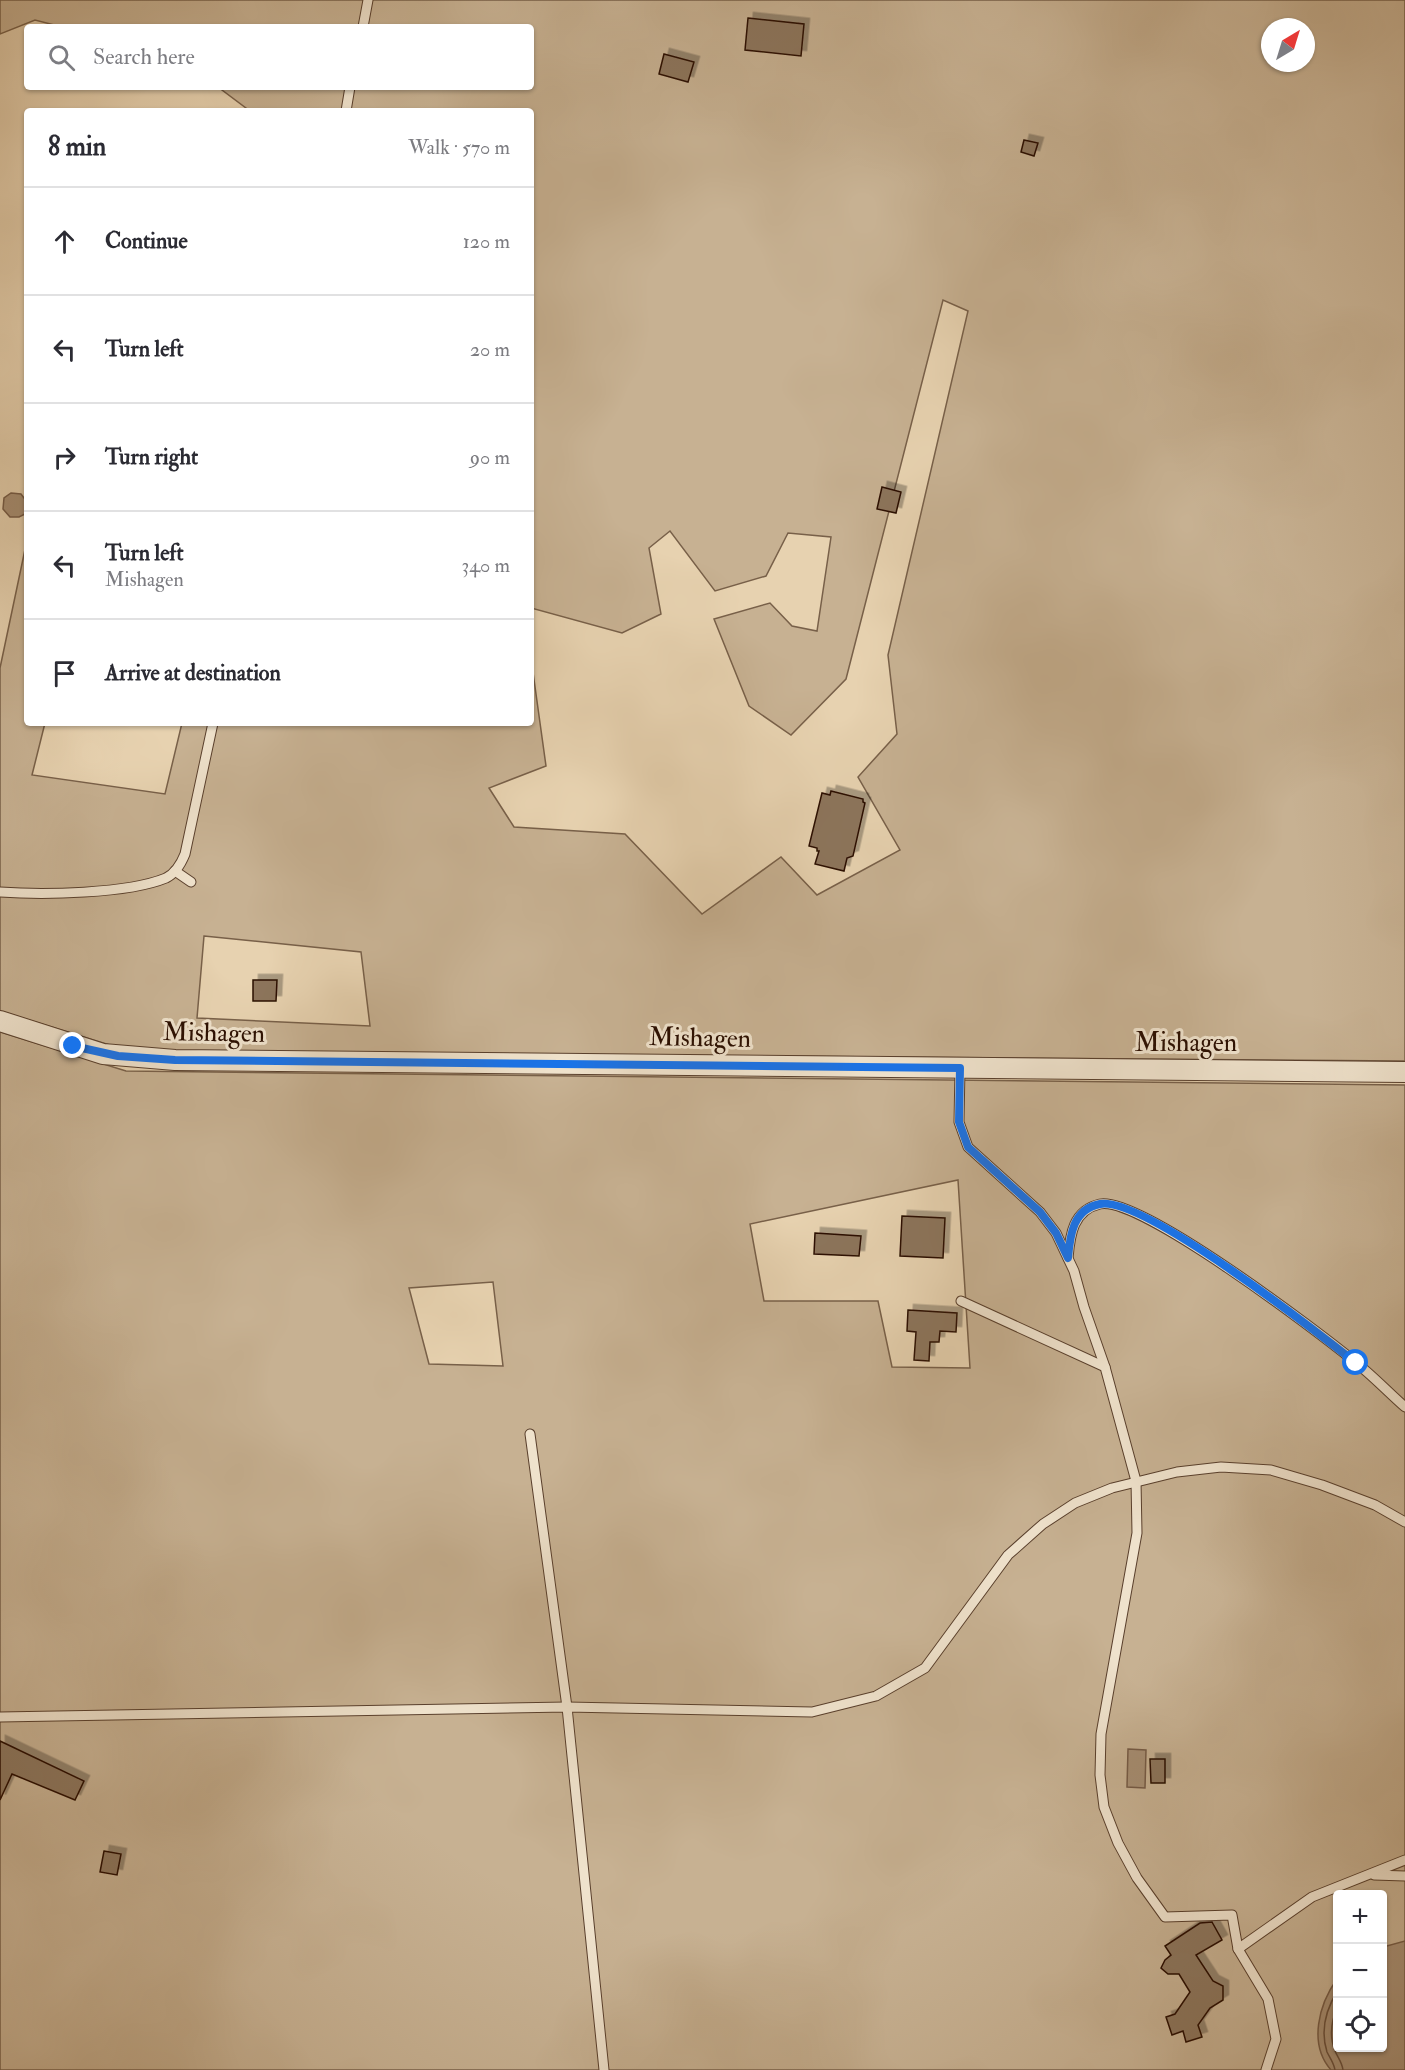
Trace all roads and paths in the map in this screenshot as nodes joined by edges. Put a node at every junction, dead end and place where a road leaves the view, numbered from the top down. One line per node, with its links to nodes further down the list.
1 (368, 0): 2 (lane)
2 (364, 24)
3 (350, 90): 4 (lane)
4 (346, 108)
5 (212, 726): 6 (lane)
6 (175, 871): 7 (lane); 8 (lane)
7 (191, 882)
8 (0, 892)
9 (0, 1021): 10 (street, Mishagen)
10 (960, 1068): 11 (street, Mishagen); 12 (lane)
11 (1405, 1072)
12 (1068, 1258): 14 (lane); 15 (lane)
13 (961, 1301): 14 (lane)
14 (1105, 1367): 17 (lane)
15 (1405, 1407)
16 (530, 1434): 19 (lane)
17 (1136, 1481): 18 (lane); 19 (lane); 24 (lane)
18 (1405, 1522)
19 (567, 1707): 20 (lane); 25 (lane)
20 (0, 1717)
21 (1405, 1860): 22 (lane)
22 (1373, 1875): 23 (lane); 24 (lane)
23 (1405, 1876)
24 (1238, 1949): 26 (lane)
25 (604, 2070)
26 (1266, 2070)

